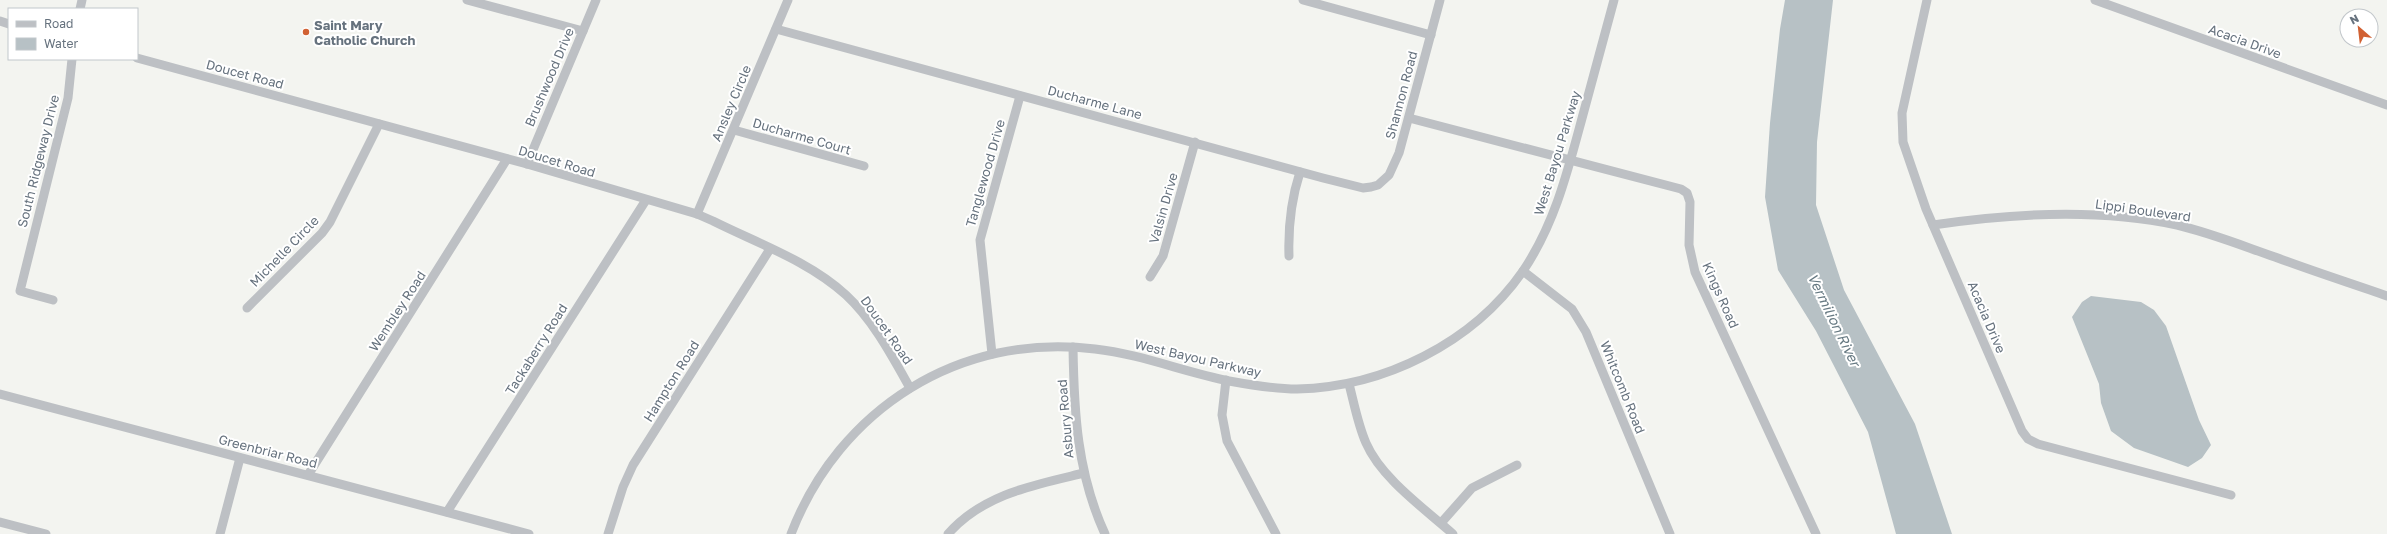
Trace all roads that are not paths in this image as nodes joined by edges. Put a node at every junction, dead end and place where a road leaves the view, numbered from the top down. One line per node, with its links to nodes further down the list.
1 (466, 0): 10 (street)
2 (596, 0): 10 (street, Brushwood Drive)
3 (788, 0): 9 (street, Ansley Circle)
4 (1303, 0): 11 (street)
5 (1440, 0): 11 (street, Shannon Road)
6 (1614, 0): 21 (street, West Bayou Parkway)
7 (1927, 0): 28 (street, Acacia Drive)
8 (2095, 0): 15 (street, Acacia Drive)
9 (776, 30): 14 (street, Ducharme Lane); 18 (street, Ansley Circle)
10 (583, 31): 23 (street, Brushwood Drive)
11 (1431, 35): 16 (street, Shannon Road)
12 (138, 58): 17 (street, Doucet Road)
13 (72, 60): 34 (street, South Ridgeway Drive)
14 (1020, 96): 19 (street, Ducharme Lane); 37 (street, Tanglewood Drive)
15 (2387, 105)
16 (1409, 118): 21 (street, Kings Road); 22 (street, Shannon Road)
17 (378, 124): 20 (street, Doucet Road); 35 (street, Michelle Circle)
18 (734, 130): 24 (street, Ducharme Court); 27 (street, Ansley Circle)
19 (1195, 142): 25 (street, Ducharme Lane); 32 (street, Valsin Drive)
20 (507, 159): 23 (street, Doucet Road); 45 (street, Wembley Road)
21 (1571, 161): 31 (street, West Bayou Parkway); 60 (street, Kings Road)
22 (1396, 162): 25 (street, Ducharme Lane)
23 (527, 164): 26 (street, Doucet Road)
24 (864, 166)
25 (1300, 172): 30 (street)
26 (646, 200): 27 (street, Doucet Road); 47 (street, Tackaberry Road)
27 (697, 214): 29 (street, Doucet Road)
28 (1933, 225): 33 (street, Lippi Boulevard); 46 (street, Acacia Drive)
29 (770, 249): 40 (street, Doucet Road); 53 (street, Hampton Road)
30 (1289, 256)
31 (1523, 271): 39 (street, West Bayou Parkway); 59 (street, Whitcomb Road)
32 (1150, 277)
33 (2387, 296)
34 (53, 300)
35 (247, 308)
36 (1073, 347): 37 (street, West Bayou Parkway); 38 (street, West Bayou Parkway); 44 (street, Asbury Road)
37 (992, 354): 40 (street, West Bayou Parkway)
38 (1226, 380): 39 (street, West Bayou Parkway); 57 (street)
39 (1349, 384): 49 (street)
40 (910, 388): 54 (street, West Bayou Parkway)
41 (0, 394): 42 (street, Greenbriar Road)
42 (240, 458): 45 (street, Greenbriar Road); 51 (street)
43 (1517, 465): 49 (street)
44 (1084, 473): 55 (street); 56 (street, Asbury Road)
45 (308, 475): 47 (street, Greenbriar Road)
46 (2231, 496)
47 (447, 512): 52 (street, Greenbriar Road)
48 (0, 522): 50 (street)
49 (1441, 523): 58 (street)
50 (46, 534)
51 (220, 534)
52 (529, 534)
53 (608, 534)
54 (791, 534)
55 (948, 534)
56 (1105, 534)
57 (1276, 534)
58 (1454, 534)
59 (1670, 534)
60 (1816, 534)

